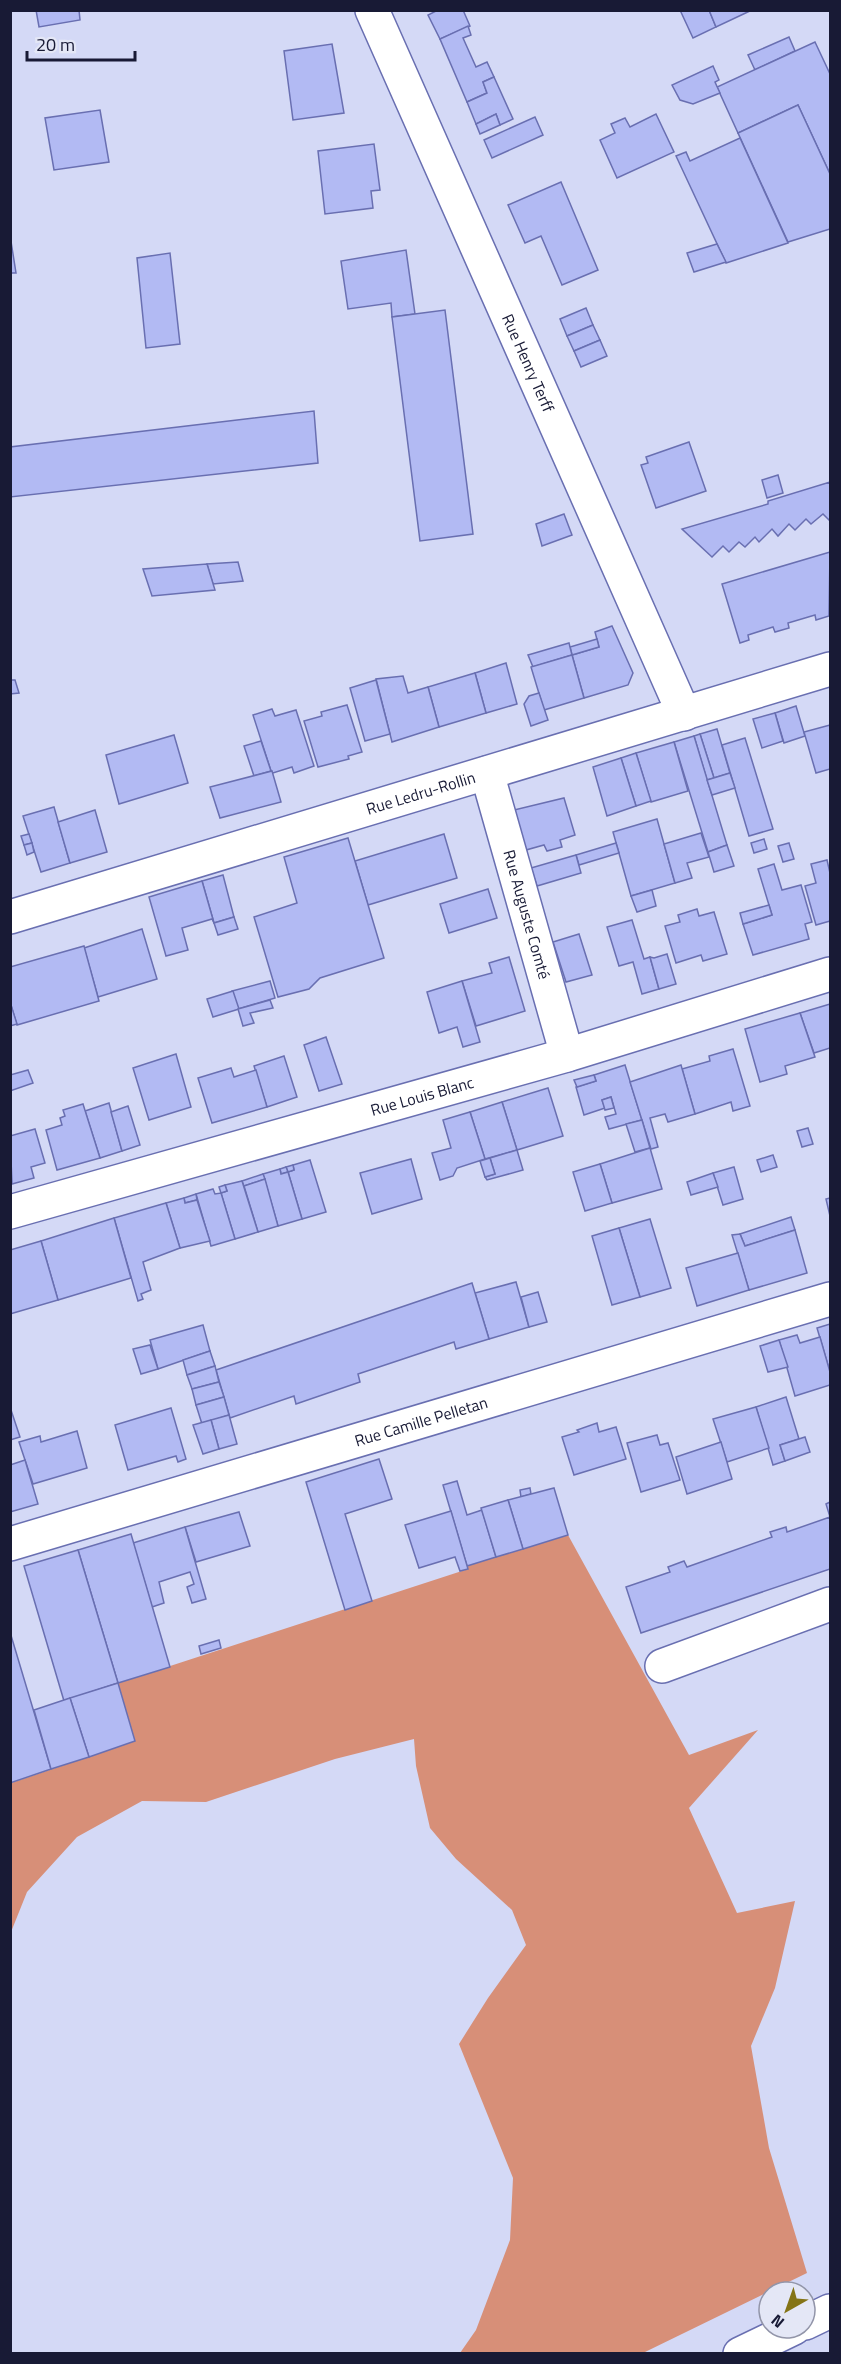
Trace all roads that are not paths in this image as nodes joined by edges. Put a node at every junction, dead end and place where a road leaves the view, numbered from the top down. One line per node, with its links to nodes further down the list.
1 (372, 10): 3 (street, Rue Henry Terff)
2 (831, 669): 3 (street, Rue Ledru-Rollin)
3 (684, 714): 4 (street, Rue Ledru-Rollin)
4 (487, 773): 5 (street, Rue Ledru-Rollin); 7 (street, Rue Auguste Comté)
5 (10, 917)
6 (831, 974): 7 (street, Rue Louis Blanc)
7 (567, 1055): 8 (street, Rue Louis Blanc)
8 (10, 1212)
9 (831, 1299): 10 (street, Rue Camille Pelletan)
10 (10, 1544)
11 (831, 1604): 12 (street)
12 (662, 1666)
13 (831, 2311): 14 (street)
14 (817, 2317)
15 (769, 2340): 16 (street)
16 (740, 2354)

